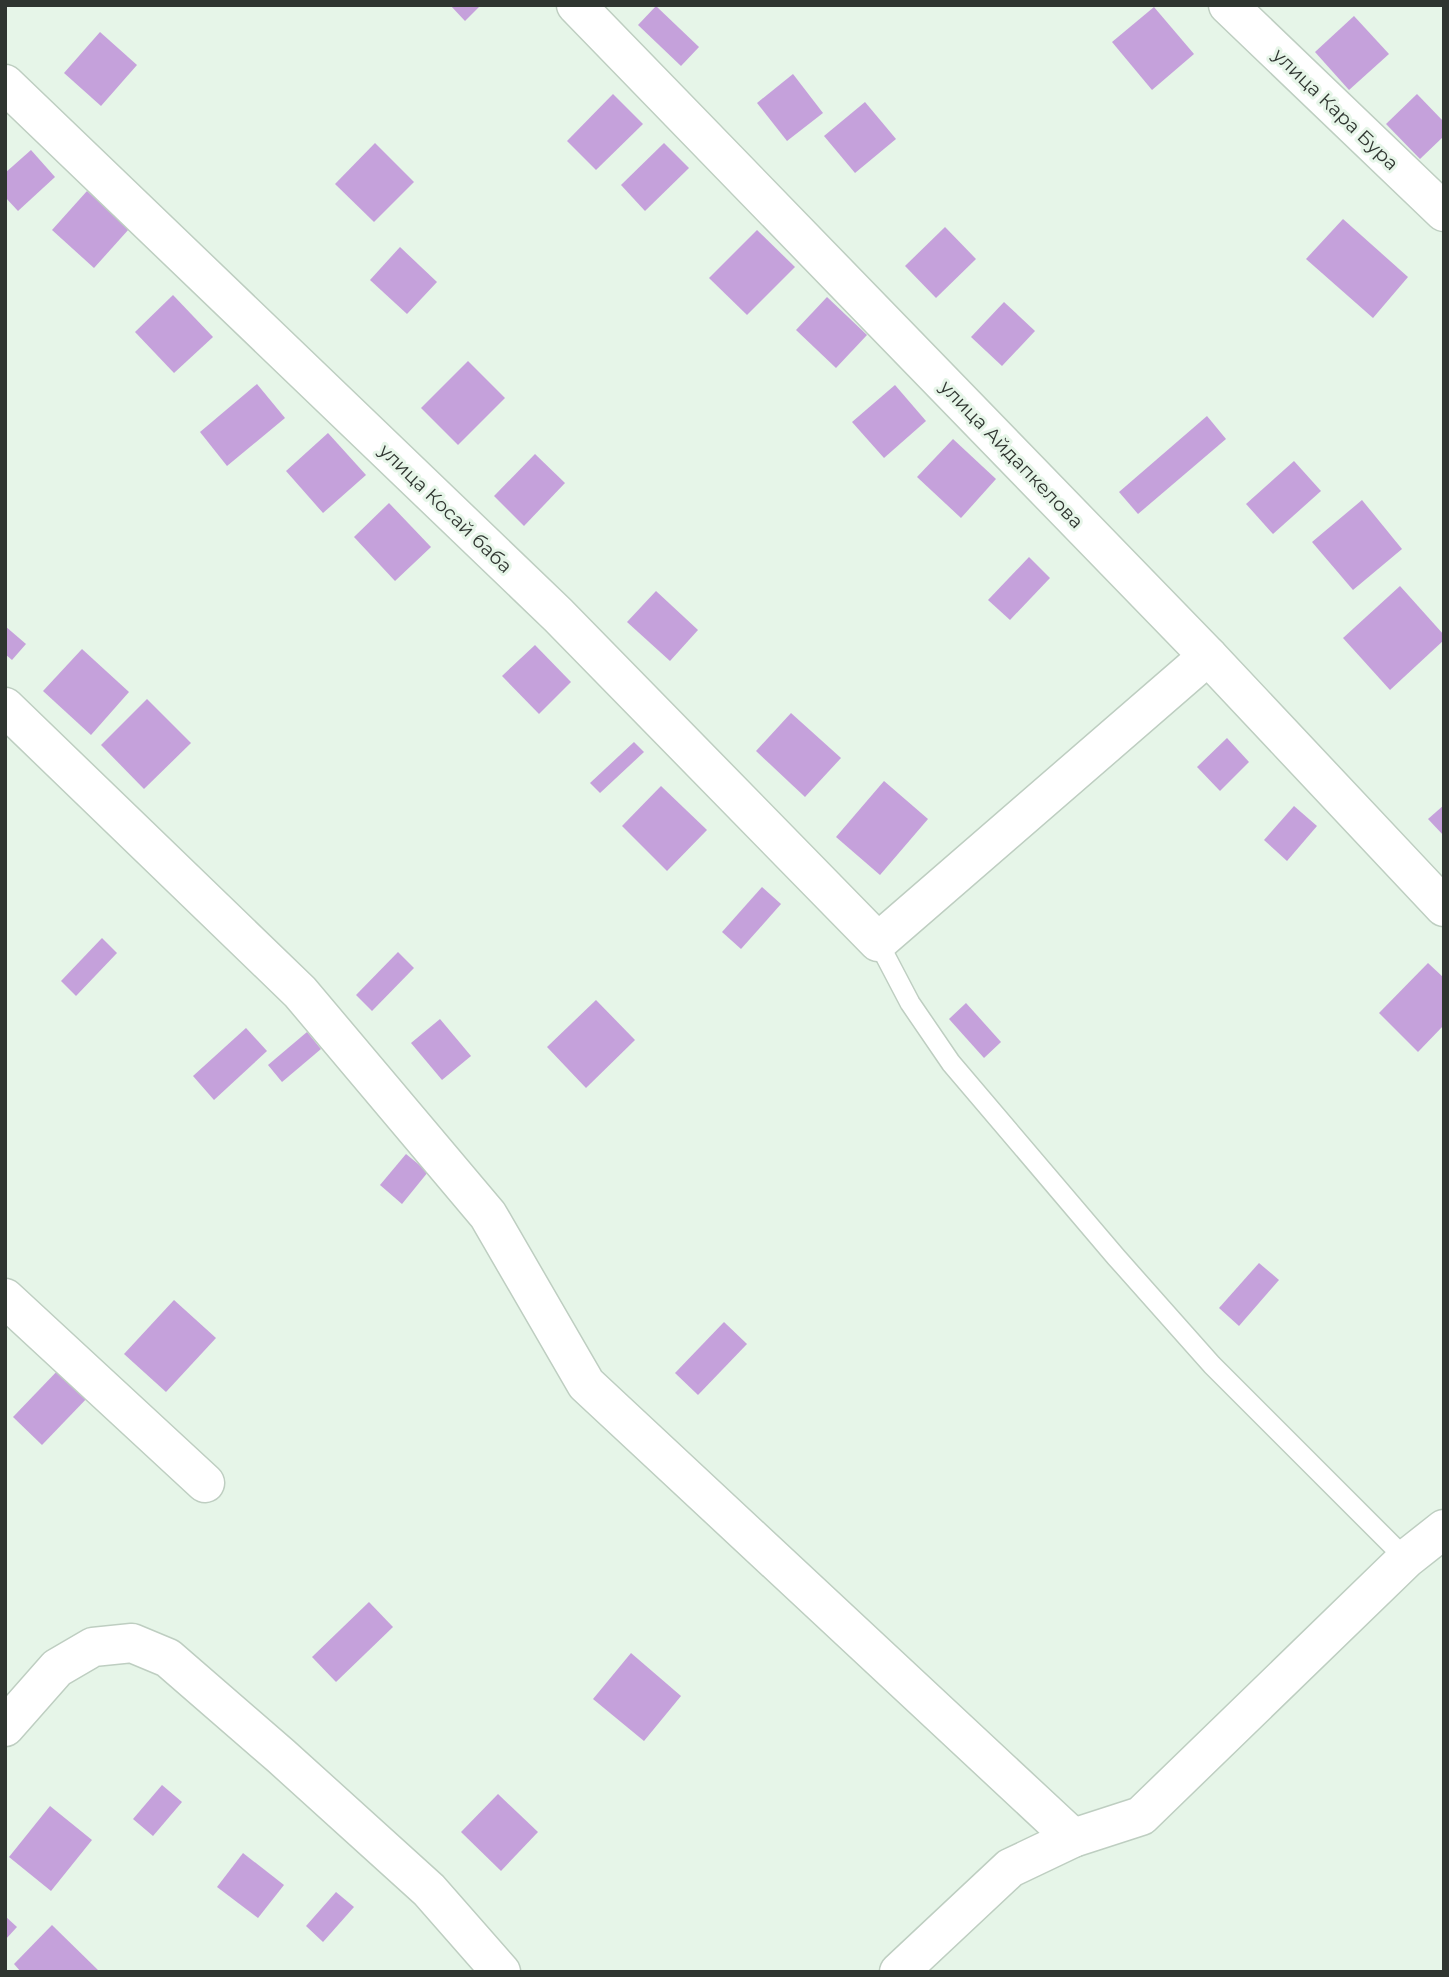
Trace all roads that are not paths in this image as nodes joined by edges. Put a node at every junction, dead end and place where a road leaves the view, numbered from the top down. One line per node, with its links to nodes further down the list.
1 (576, 5): 5 (street, улица Айдапкелова)
2 (1228, 5): 4 (street, улица Кара Бура)
3 (5, 83): 8 (street, улица Косай баба)
4 (1444, 212)
5 (1208, 656): 7 (street, улица Айдапкелова); 8 (street)
6 (5, 707): 14 (street)
7 (1444, 907)
8 (878, 942): 12 (lane)
9 (5, 1298): 10 (street)
10 (205, 1483)
11 (1444, 1530): 12 (street)
12 (1406, 1559): 14 (street)
13 (5, 1727): 15 (street)
14 (1073, 1838): 16 (street)
15 (501, 1972)
16 (899, 1972)

